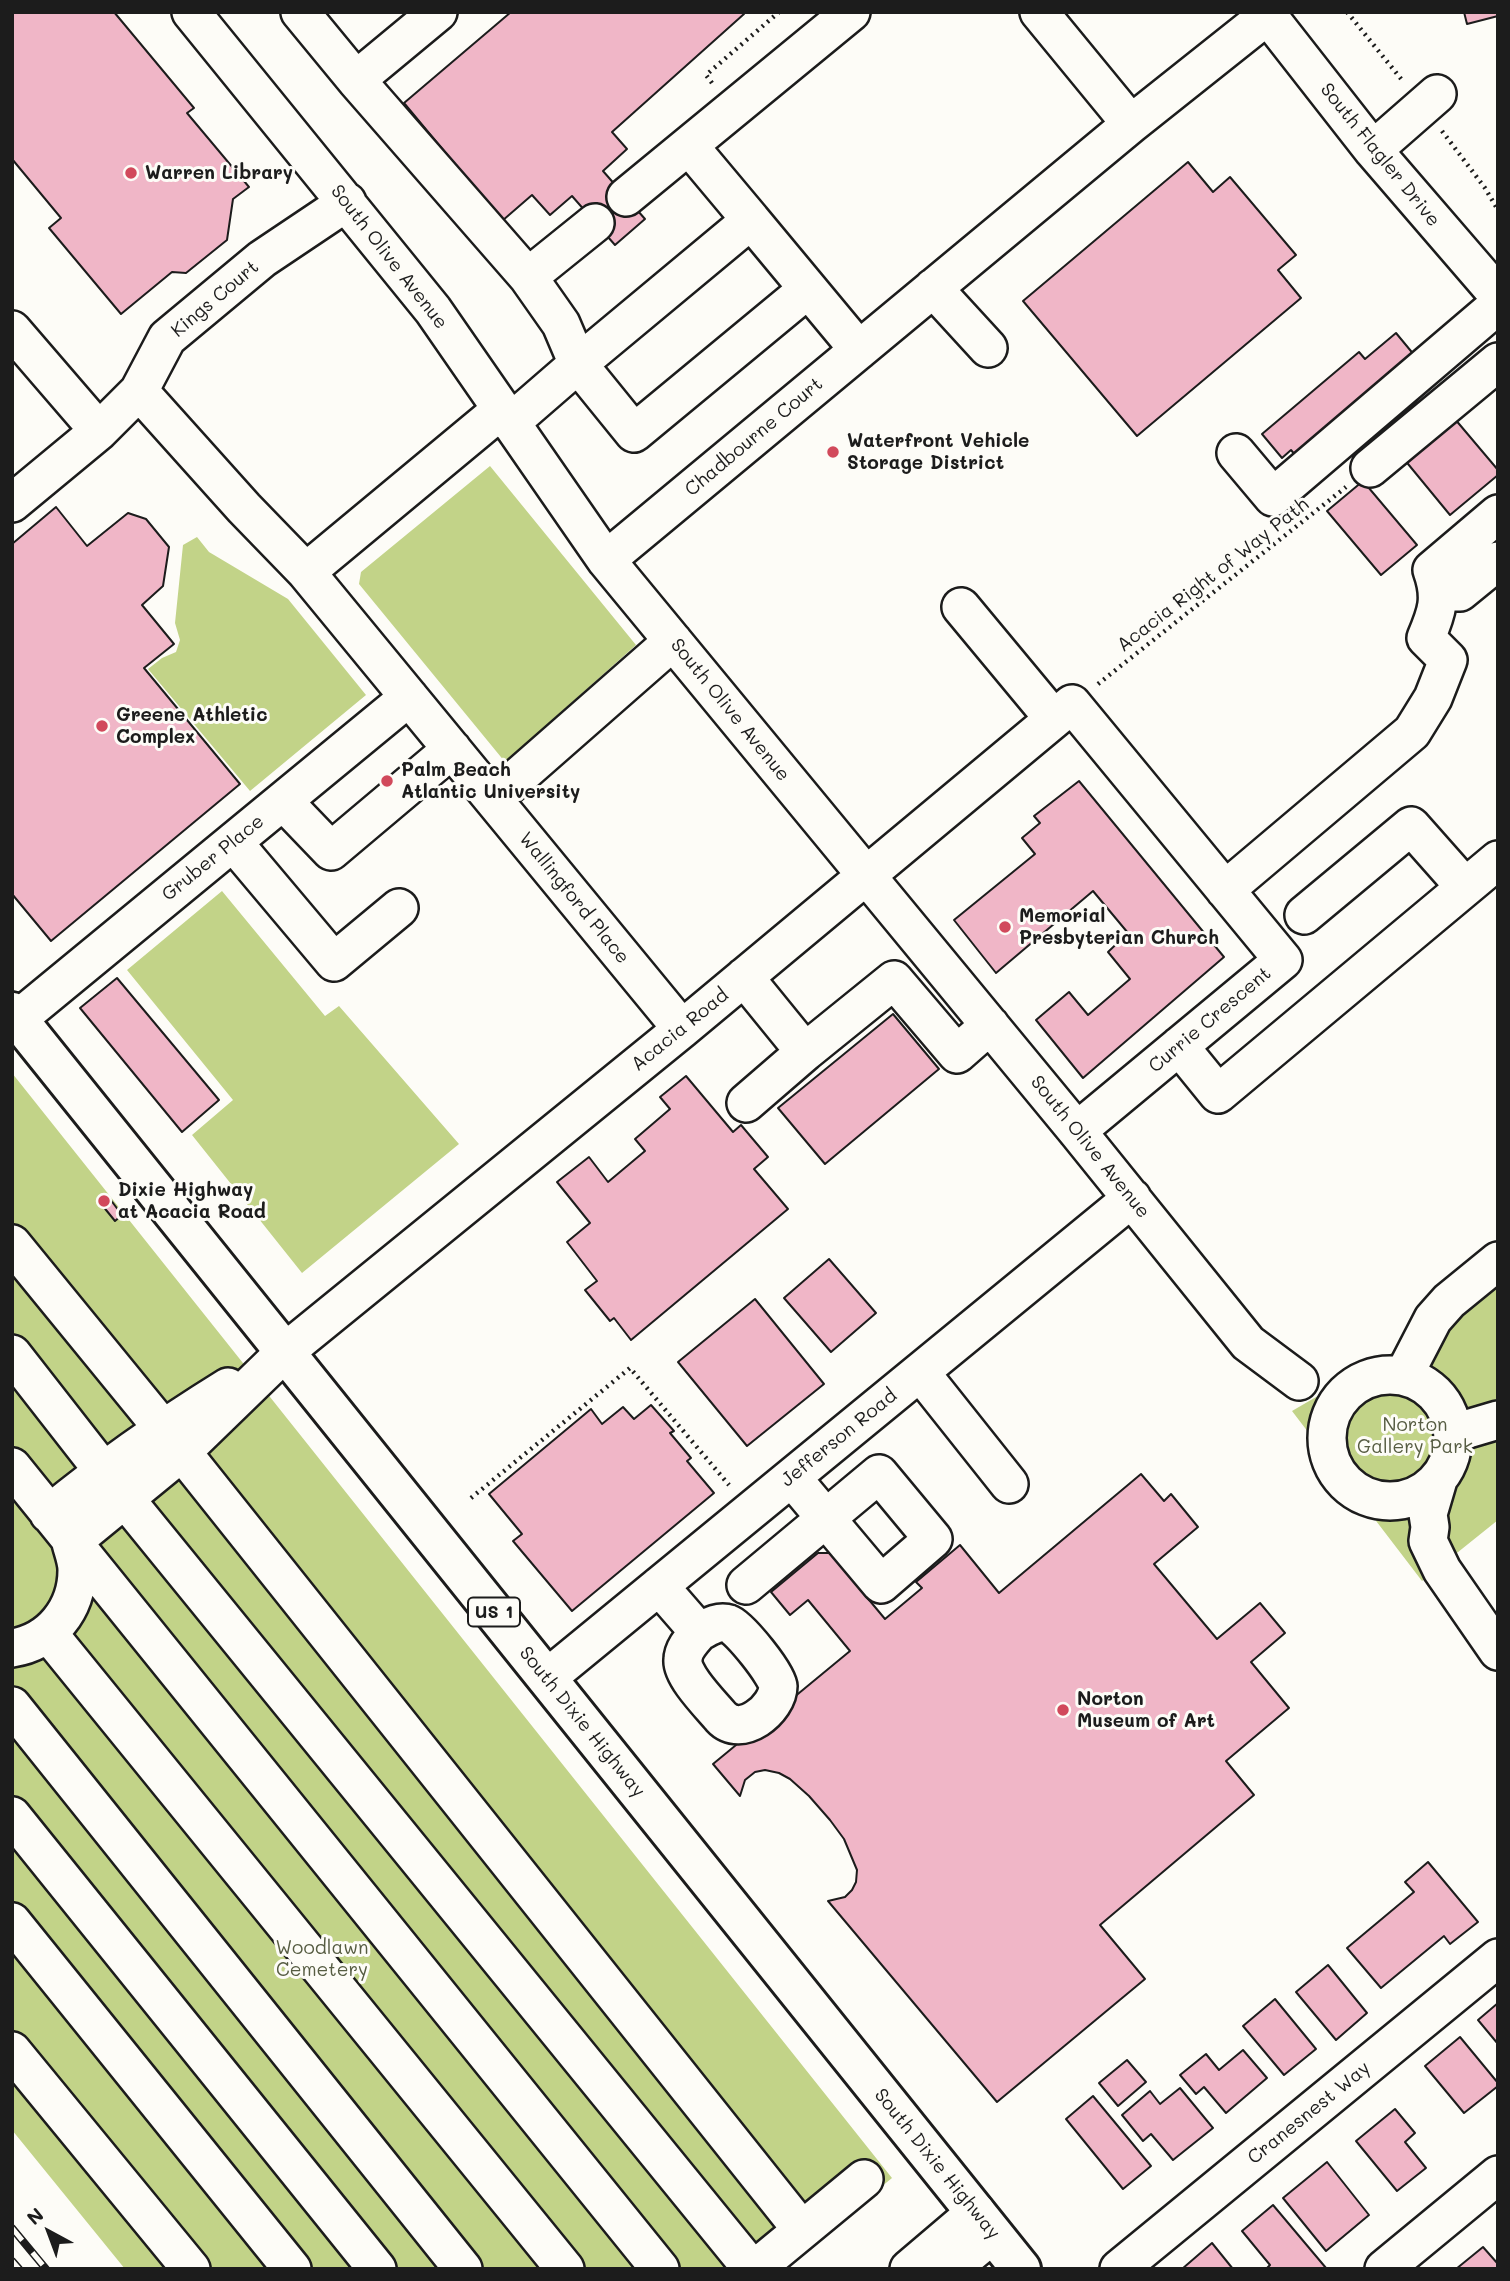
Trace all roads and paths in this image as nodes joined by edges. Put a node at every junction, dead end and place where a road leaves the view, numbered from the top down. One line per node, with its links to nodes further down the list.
1 (191, 12): 15 (street, South Olive Avenue)
2 (300, 12): 8 (street)
3 (779, 12): 9 (path)
4 (851, 12): 12 (street)
5 (1039, 12): 11 (street)
6 (418, 18): 8 (street)
7 (1279, 18): 11 (street, Chadbourne Court); 13 (street, South Flagler Drive)
8 (356, 80): 18 (street)
9 (718, 90)
10 (1437, 94): 13 (street)
11 (1131, 124): 19 (street, Chadbourne Court)
12 (689, 146): 14 (street); 16 (street)
13 (1373, 150): 21 (street, South Flagler Drive)
14 (626, 197)
15 (347, 202): 28 (street, Kings Court); 29 (street, South Olive Avenue)
16 (751, 220): 20 (street); 27 (street)
17 (595, 223): 18 (street)
18 (528, 277): 27 (street)
19 (933, 288): 24 (street); 25 (street, Chadbourne Court)
20 (808, 289): 25 (street); 27 (street)
21 (1498, 295)
22 (1498, 306): 31 (street)
23 (12, 330): 30 (street)
24 (988, 348)
25 (859, 350): 35 (street, Chadbourne Court)
26 (1498, 362): 32 (street)
27 (578, 364): 29 (street)
28 (139, 391): 30 (street, Kings Court); 37 (street, Wallingford Place)
29 (506, 417): 35 (street, South Olive Avenue); 37 (street)
30 (99, 431): 33 (street, Kings Court)
31 (1236, 453)
32 (1370, 468): 42 (path, Acacia Right of Way Path)
33 (12, 502)
34 (1498, 514): 38 (street)
35 (606, 560): 40 (street, South Olive Avenue)
36 (1498, 561): 38 (street)
37 (306, 572): 41 (street, Wallingford Place)
38 (1439, 590): 50 (street)
39 (961, 607): 42 (street, Currie Crescent)
40 (673, 641): 44 (street); 48 (street, South Olive Avenue)
41 (409, 697): 43 (street, Wallingford Place); 45 (street, Gruber Place)
42 (1063, 712): 48 (street, Acacia Road); 50 (street, Currie Crescent)
43 (452, 749): 44 (street, Wallingford Place); 45 (street)
44 (493, 799): 56 (street, Wallingford Place)
45 (283, 801): 46 (street, Gruber Place)
46 (233, 842): 51 (street); 54 (street, Gruber Place)
47 (1498, 860): 49 (street)
48 (866, 876): 53 (street, Acacia Road); 55 (street, South Olive Avenue)
49 (1465, 887): 52 (street); 57 (street)
50 (1226, 890): 57 (street, Currie Crescent)
51 (399, 908)
52 (1304, 915)
53 (744, 977): 56 (street, Acacia Road); 58 (street)
54 (15, 1016): 64 (main road, South Dixie Highway / US 1)
55 (990, 1025): 58 (street); 60 (street, South Olive Avenue)
56 (682, 1029): 64 (street, Acacia Road)
57 (1179, 1046): 60 (street, Currie Crescent)
58 (805, 1052): 59 (street)
59 (746, 1103)
60 (1077, 1131): 61 (street, South Olive Avenue)
61 (1132, 1198): 66 (street, Jefferson Road); 69 (street, South Olive Avenue)
62 (12, 1244): 72 (street)
63 (1498, 1261): 67 (street)
64 (285, 1352): 72 (street, Acacia Road); 93 (main road, South Dixie Highway / US 1)
65 (12, 1354): 75 (street)
66 (920, 1372): 76 (street, Jefferson Road); 78 (street)
67 (1404, 1376): 68 (street); 71 (street)
68 (1365, 1379): 69 (street); 73 (street)
69 (1299, 1381): 73 (street)
70 (1498, 1420): 71 (street)
71 (1454, 1433): 77 (street)
72 (172, 1440): 75 (street); 82 (street); 102 (street)
73 (1326, 1442): 83 (street)
74 (12, 1467): 84 (street)
75 (104, 1469): 82 (street); 84 (street)
76 (792, 1478): 87 (street); 88 (street, Jefferson Road)
77 (1438, 1480): 83 (street); 85 (street)
78 (1009, 1484)
79 (730, 1486): 81 (path)
80 (12, 1499): 84 (street)
81 (471, 1499)
82 (126, 1500): 86 (street); 109 (street)
83 (1381, 1501): 85 (street)
84 (49, 1514): 86 (street)
85 (1428, 1541): 92 (street)
86 (71, 1543): 90 (street); 108 (street)
87 (746, 1585)
88 (659, 1586): 89 (street); 93 (street, Jefferson Road)
89 (699, 1632)
90 (48, 1633): 91 (street); 107 (street)
91 (12, 1647)
92 (1498, 1651)
93 (547, 1678): 101 (main road, South Dixie Highway / US 1)
94 (12, 1706): 106 (street)
95 (12, 1816): 105 (street)
96 (12, 1922): 104 (street)
97 (1498, 1958): 113 (street, Cranesnest Way)
98 (12, 2051): 103 (street)
99 (1498, 2175): 114 (street)
100 (864, 2179): 102 (street)
101 (984, 2223): 110 (street); 111 (street); 112 (main road, South Dixie Highway / US 1)
102 (802, 2230): 109 (street)
103 (191, 2269)
104 (292, 2269)
105 (377, 2269)
106 (463, 2269)
107 (565, 2269)
108 (660, 2269)
109 (753, 2269)
110 (909, 2269)
111 (951, 2269)
112 (1021, 2269)
113 (1119, 2269)
114 (1384, 2269)

